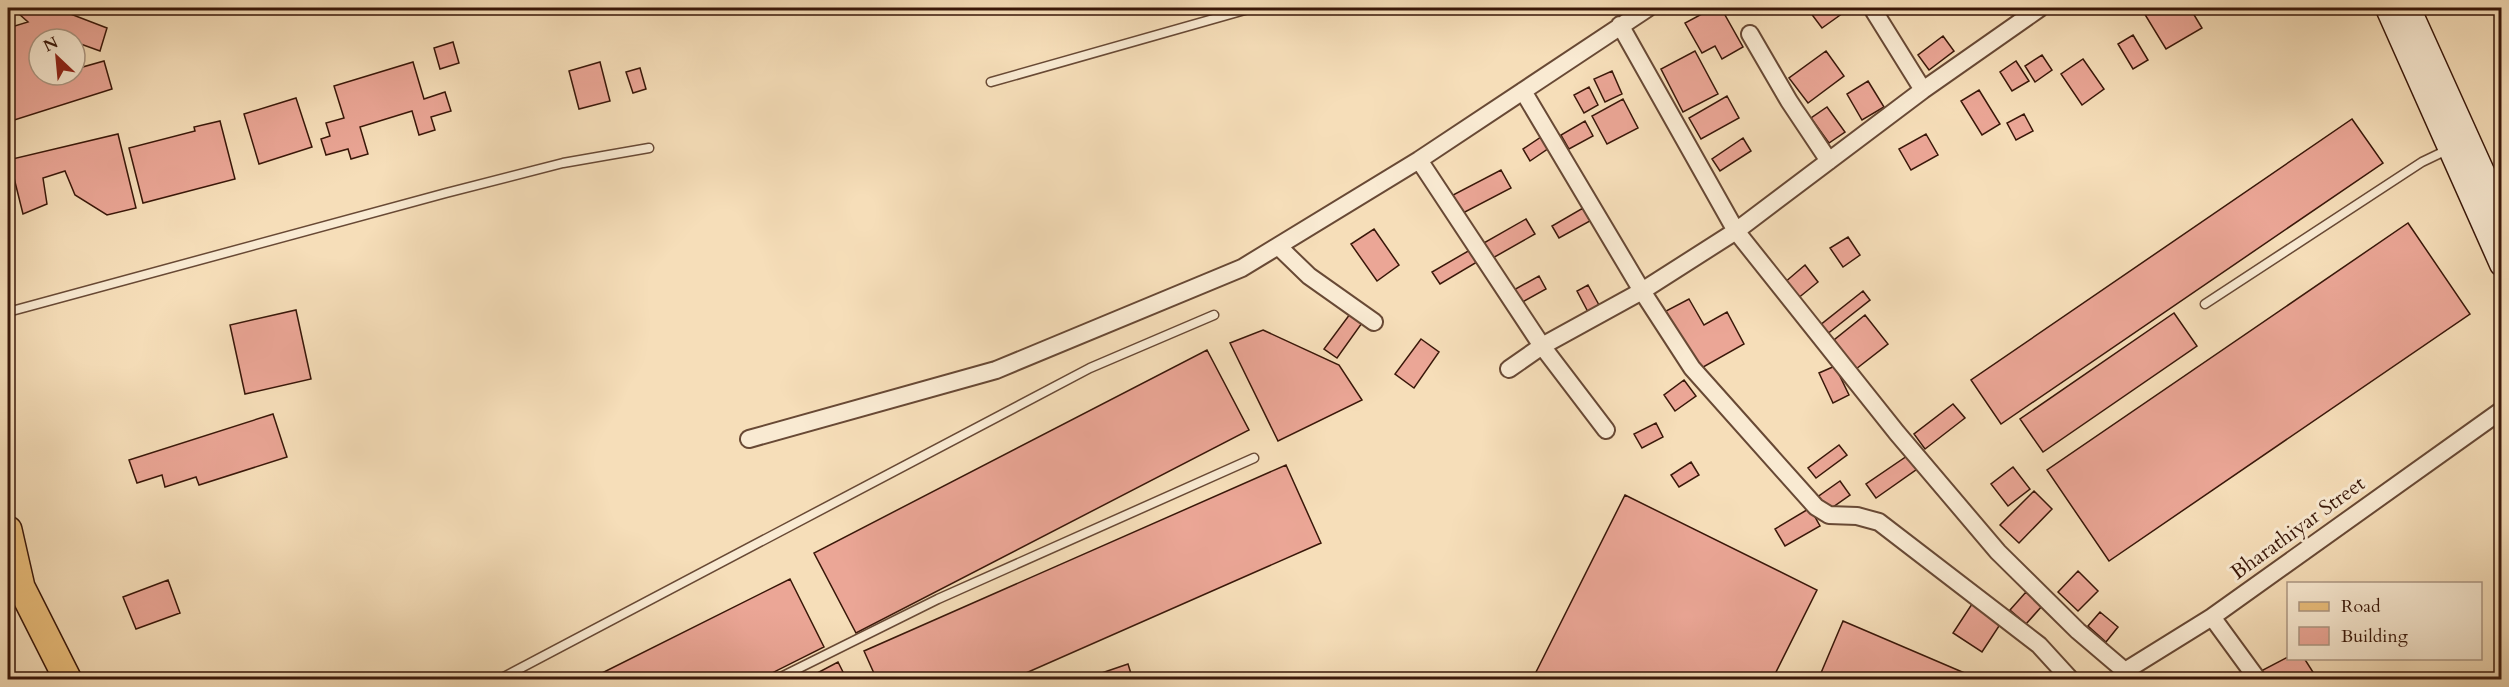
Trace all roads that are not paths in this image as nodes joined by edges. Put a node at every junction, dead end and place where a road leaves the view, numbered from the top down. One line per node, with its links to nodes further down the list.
1 (1252, 8): 9 (lane)
2 (1648, 8): 7 (street)
3 (1872, 8): 10 (street)
4 (2040, 8): 10 (street)
5 (2388, 8): 13 (main road)
6 (2408, 8): 16 (main road)
7 (1620, 26): 11 (street); 17 (street)
8 (1750, 34): 15 (street)
9 (991, 82)
10 (1923, 90): 15 (street)
11 (1523, 92): 14 (street); 20 (street)
12 (649, 148): 22 (lane)
13 (2451, 148): 19 (main road); 21 (lane)
14 (1419, 160): 18 (street); 25 (street)
15 (1829, 161): 17 (street)
16 (2502, 216)
17 (1736, 231): 20 (street); 34 (street)
18 (1278, 246): 24 (street); 29 (street)
19 (2502, 264)
20 (1642, 291): 25 (street); 39 (street)
21 (2205, 304)
22 (8, 312)
23 (1214, 315): 37 (lane)
24 (1374, 322)
25 (1542, 346): 26 (street); 28 (street)
26 (1509, 369)
27 (2502, 410): 33 (street, Bharathiyar Street)
28 (1606, 430)
29 (749, 439)
30 (1254, 458): 38 (lane)
31 (8, 530): 36 (main road)
32 (8, 591): 35 (main road)
33 (2212, 617): 34 (street, Bharathiyar Street); 40 (street)
34 (2123, 675)
35 (53, 680)
36 (68, 680)
37 (498, 680)
38 (775, 680)
39 (2072, 680)
40 (2258, 680)

